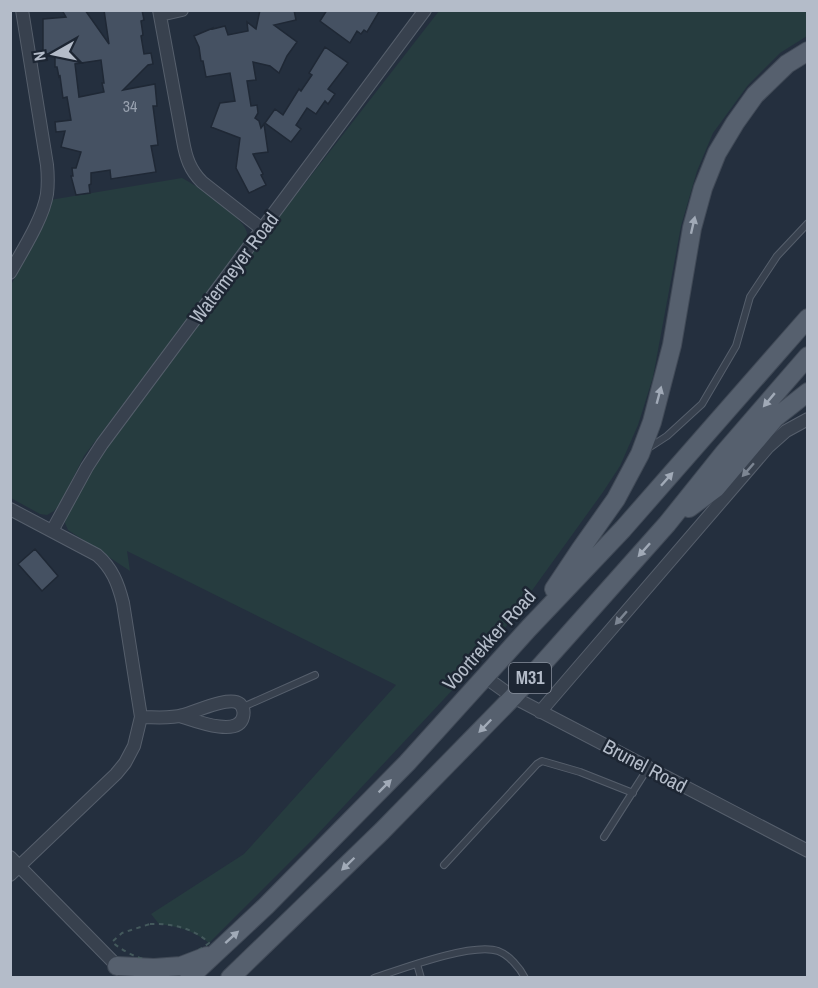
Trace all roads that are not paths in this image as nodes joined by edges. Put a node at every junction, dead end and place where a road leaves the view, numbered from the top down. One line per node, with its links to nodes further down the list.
1 (22, 10): 8 (street)
2 (182, 10): 4 (street)
3 (425, 10): 7 (street, Watermeyer Road)
4 (160, 13): 7 (street)
5 (807, 51): 13 (main road, one-way to 5)
6 (807, 223): 13 (lane)
7 (262, 229): 16 (street, Watermeyer Road)
8 (10, 273)
9 (807, 318): 17 (main road, Voortrekker Road / M31, one-way to 9)
10 (807, 356): 15 (main road, M31, one-way to 15)
11 (807, 392): 15 (main road)
12 (807, 419): 22 (street, one-way to 22)
13 (640, 454): 17 (main road)
14 (10, 509): 16 (street)
15 (667, 524): 20 (main road, M31, one-way to 20)
16 (52, 531): 24 (street)
17 (529, 628): 19 (main road, Voortrekker Road / M31)
18 (315, 675): 21 (lane)
19 (485, 677): 20 (street, Brunel Road); 31 (main road, Voortrekker Road / M31, one-way to 19)
20 (513, 697): 22 (street, Brunel Road); 35 (main road, M31, one-way to 35)
21 (242, 707): 23 (street); 23 (street)
22 (540, 711): 25 (street, Brunel Road)
23 (180, 716): 24 (street)
24 (141, 717): 30 (street)
25 (648, 768): 26 (lane); 28 (street, Brunel Road)
26 (633, 793): 27 (lane); 29 (lane)
27 (604, 837)
28 (807, 851)
29 (444, 865)
30 (13, 866): 32 (street)
31 (213, 954): 32 (main road); 34 (main road, Voortrekker Road / M31)
32 (117, 964)
33 (417, 964): 36 (lane); 37 (lane); 38 (lane)
34 (189, 978)
35 (230, 978)
36 (374, 978)
37 (421, 978)
38 (525, 978)

